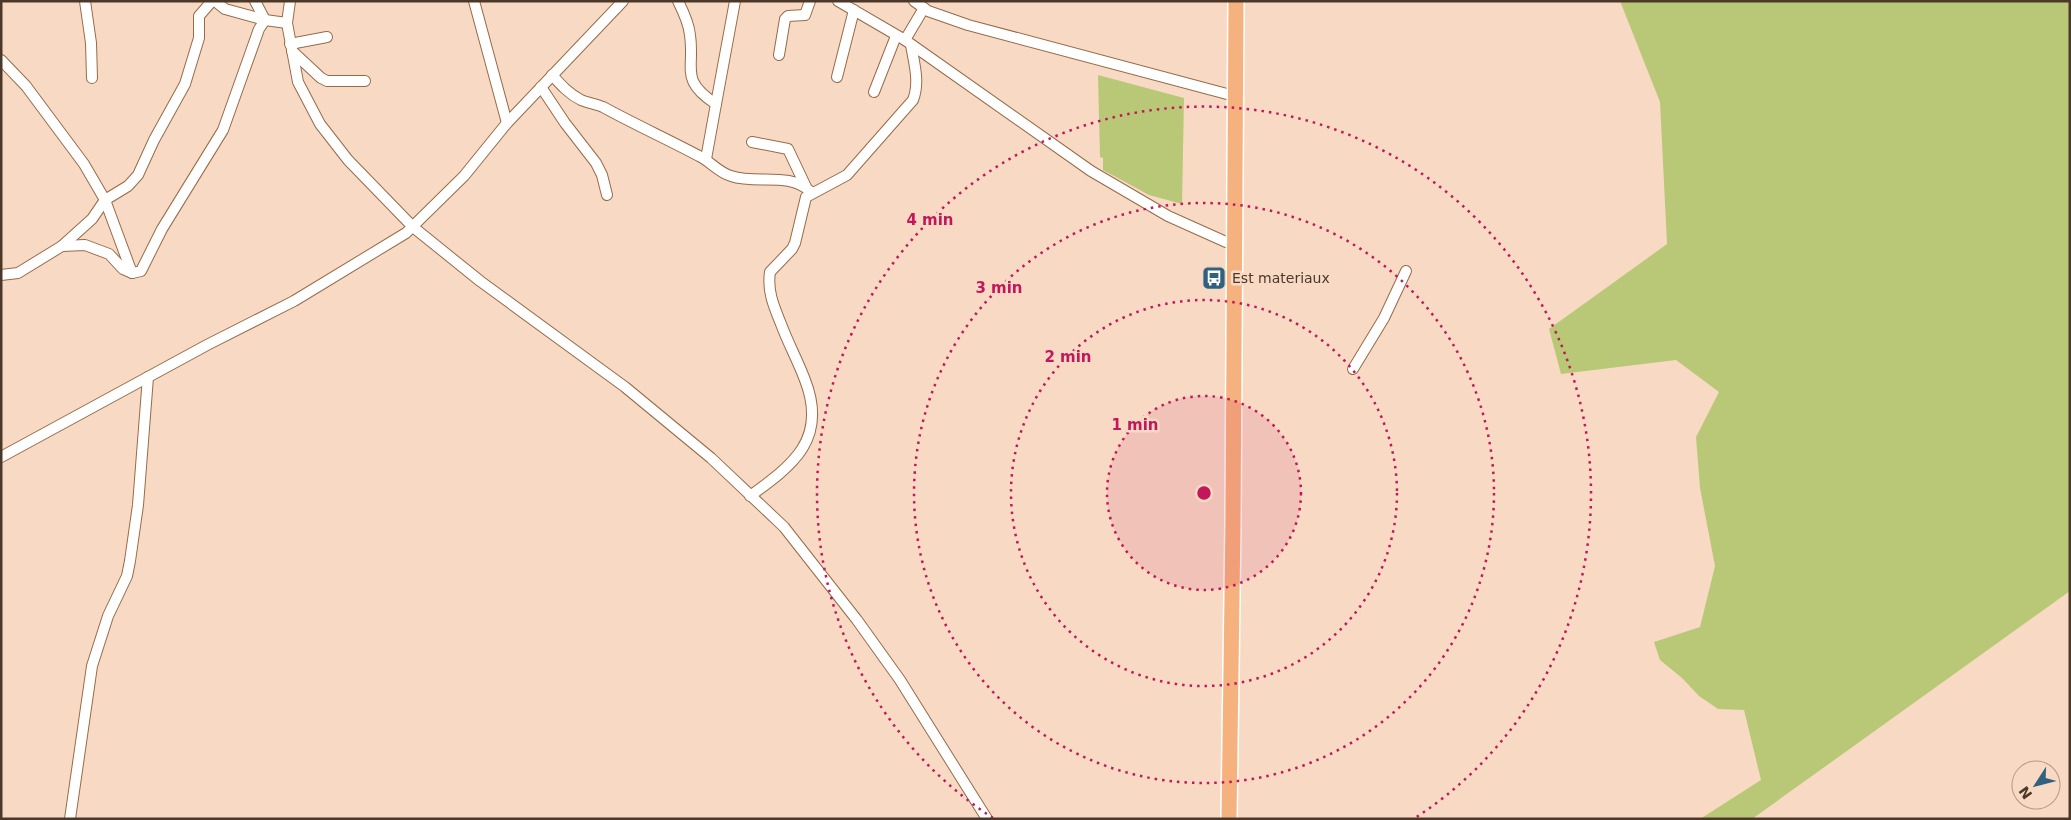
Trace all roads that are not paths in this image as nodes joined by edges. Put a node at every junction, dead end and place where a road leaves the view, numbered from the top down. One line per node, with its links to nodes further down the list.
1 (85, 1): 25 (street)
2 (213, 1): 16 (street); 36 (street)
3 (255, 1): 16 (street)
4 (290, 1): 17 (street)
5 (474, 1): 31 (street)
6 (623, 1): 23 (street)
7 (678, 1): 30 (street)
8 (735, 1): 30 (street)
9 (810, 1): 21 (street)
10 (838, 1): 15 (street)
11 (914, 1): 14 (street)
12 (1228, 1): 29 (highway)
13 (1236, 1): 50 (highway)
14 (924, 8): 19 (street); 29 (street)
15 (854, 10): 19 (street); 24 (street)
16 (265, 20): 17 (street); 41 (street)
17 (287, 23): 20 (street)
18 (327, 37): 20 (street)
19 (904, 40): 28 (street); 34 (street); 38 (street)
20 (291, 48): 26 (street); 37 (street)
21 (779, 55)
22 (1, 60): 36 (street)
23 (552, 75): 27 (street); 33 (street)
24 (837, 77)
25 (92, 78)
26 (365, 81)
27 (541, 87): 31 (street); 35 (street)
28 (874, 92)
29 (1227, 94): 38 (highway)
30 (716, 104): 33 (street)
31 (507, 124): 37 (street)
32 (752, 142): 34 (street)
33 (706, 159): 34 (street)
34 (808, 190): 46 (street)
35 (607, 195)
36 (105, 200): 39 (street); 41 (street)
37 (413, 226): 44 (street); 46 (street)
38 (1226, 242): 49 (highway)
39 (62, 246): 41 (street); 42 (street)
40 (1406, 271): 43 (street)
41 (132, 273)
42 (1, 275)
43 (1353, 369)
44 (148, 377): 45 (street); 47 (street)
45 (1, 457)
46 (750, 496): 48 (street)
47 (70, 819)
48 (987, 819)
49 (1220, 819)
50 (1229, 819)

